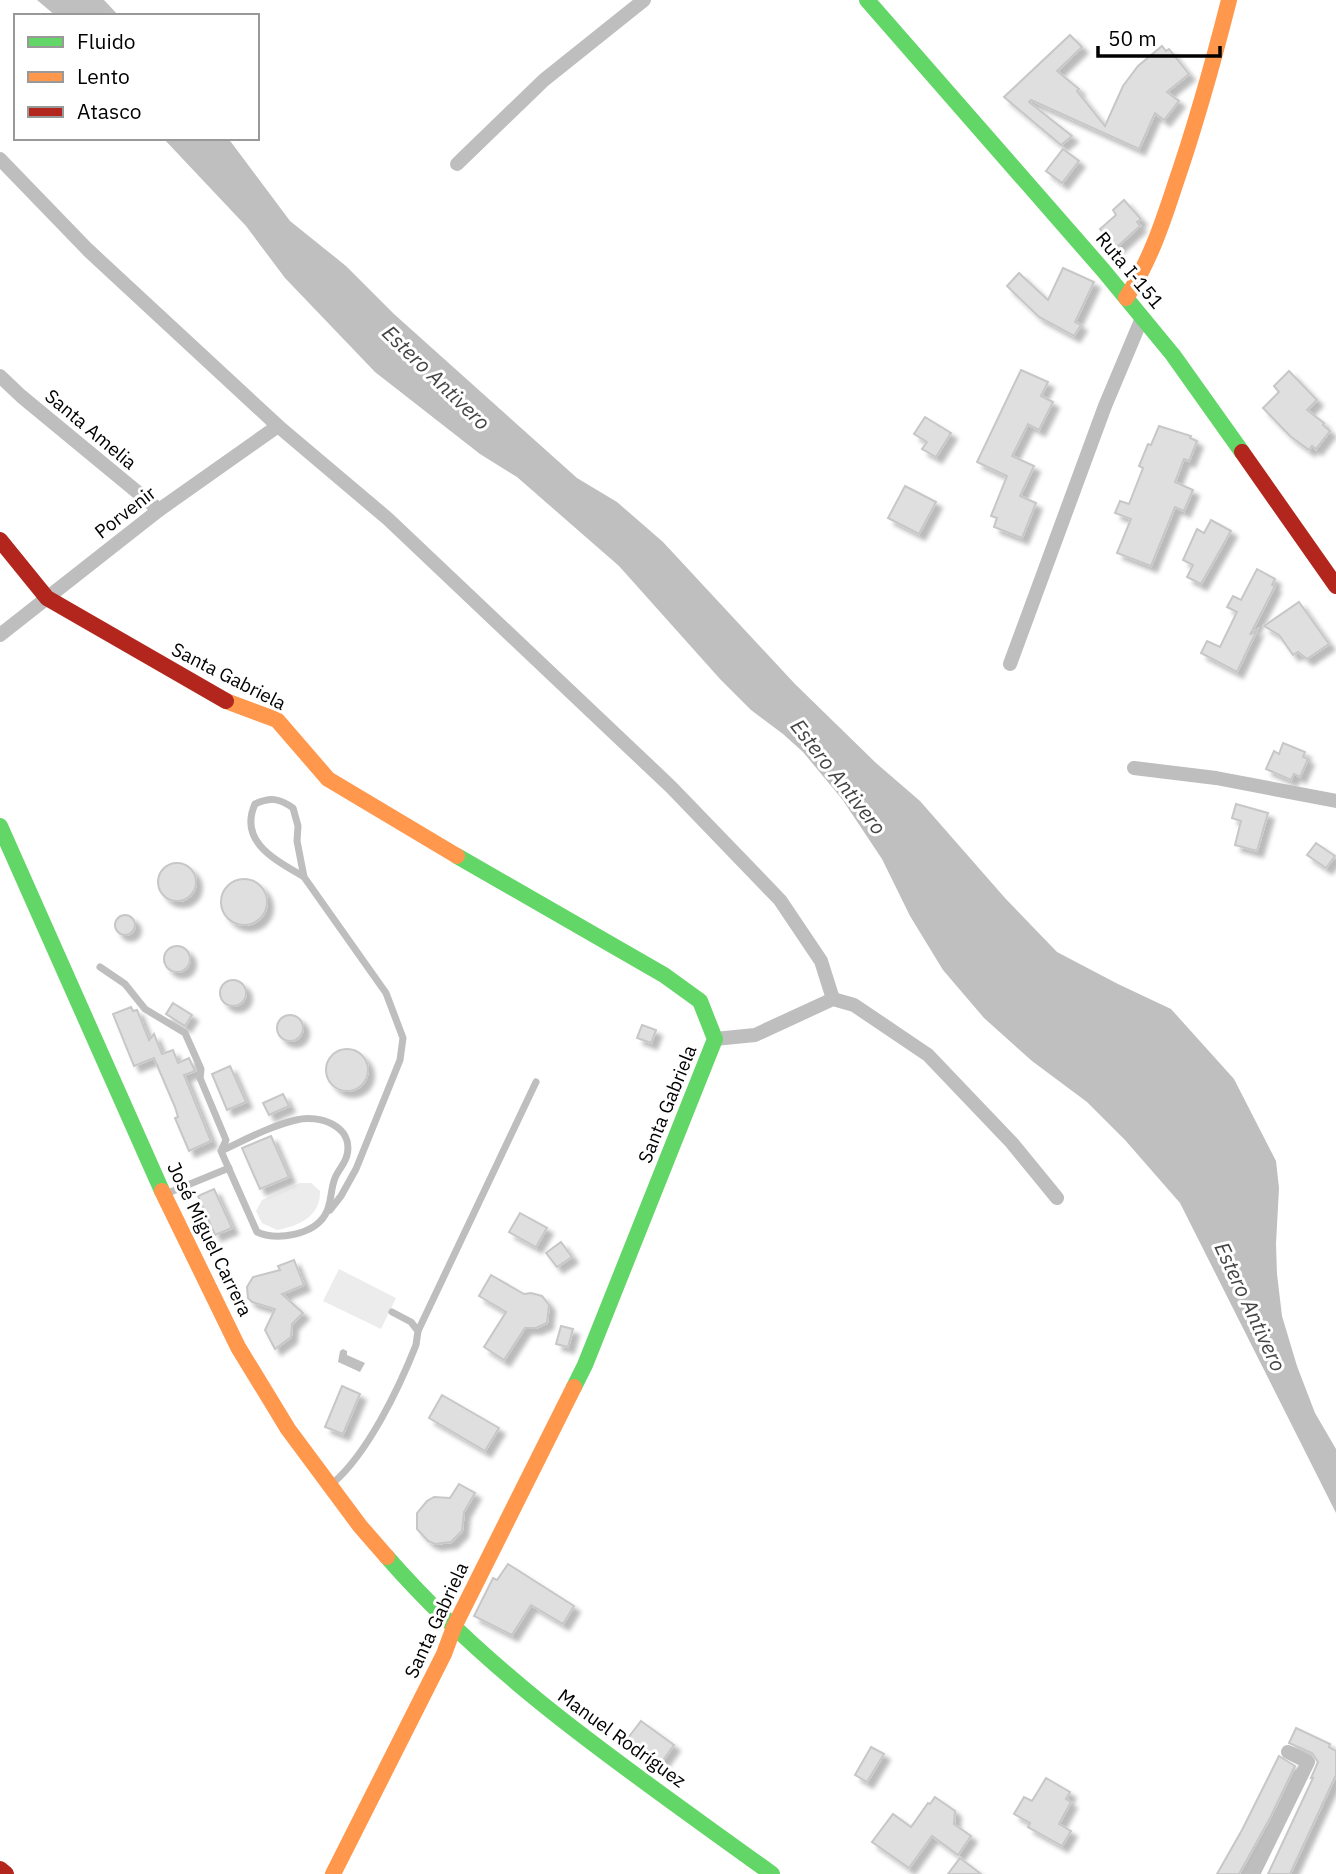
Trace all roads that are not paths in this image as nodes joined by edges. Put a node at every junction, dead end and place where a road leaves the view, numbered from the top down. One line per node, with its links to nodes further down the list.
1 (644, 0): 5 (street)
2 (867, 0): 6 (street, Ruta I-151)
3 (1229, 0): 6 (street)
4 (0, 159): 9 (street)
5 (457, 164)
6 (1126, 298): 7 (street, Ruta I-151)
7 (1142, 318): 12 (street, Ruta I-151); 15 (street)
8 (0, 376): 10 (street, Santa Amelia)
9 (278, 426): 10 (street, Porvenir); 21 (street)
10 (159, 510): 13 (street, Porvenir)
11 (0, 540): 13 (street, Santa Gabriela)
12 (1336, 586)
13 (47, 598): 14 (street, Porvenir); 22 (street, Santa Gabriela)
14 (0, 635)
15 (1010, 664)
16 (1133, 768): 17 (street)
17 (1336, 801)
18 (0, 826): 26 (street, José Miguel Carrera)
19 (304, 877): 19 (lane); 28 (lane)
20 (100, 967): 24 (lane)
21 (833, 999): 22 (street); 27 (street)
22 (715, 1039): 32 (street, Santa Gabriela)
23 (536, 1082): 30 (lane)
24 (221, 1151): 25 (lane); 28 (lane)
25 (229, 1168): 26 (lane); 28 (lane)
26 (164, 1194): 31 (street, José Miguel Carrera)
27 (1057, 1198)
28 (323, 1219)
29 (392, 1312): 30 (lane)
30 (418, 1331): 31 (lane)
31 (330, 1485): 32 (street, José Miguel Carrera)
32 (454, 1627): 36 (street, Santa Gabriela); 37 (street, Manuel Rodríguez)
33 (1288, 1752): 38 (street)
34 (0, 1869): 35 (street)
35 (6, 1874)
36 (333, 1874)
37 (772, 1874)
38 (1253, 1874)

